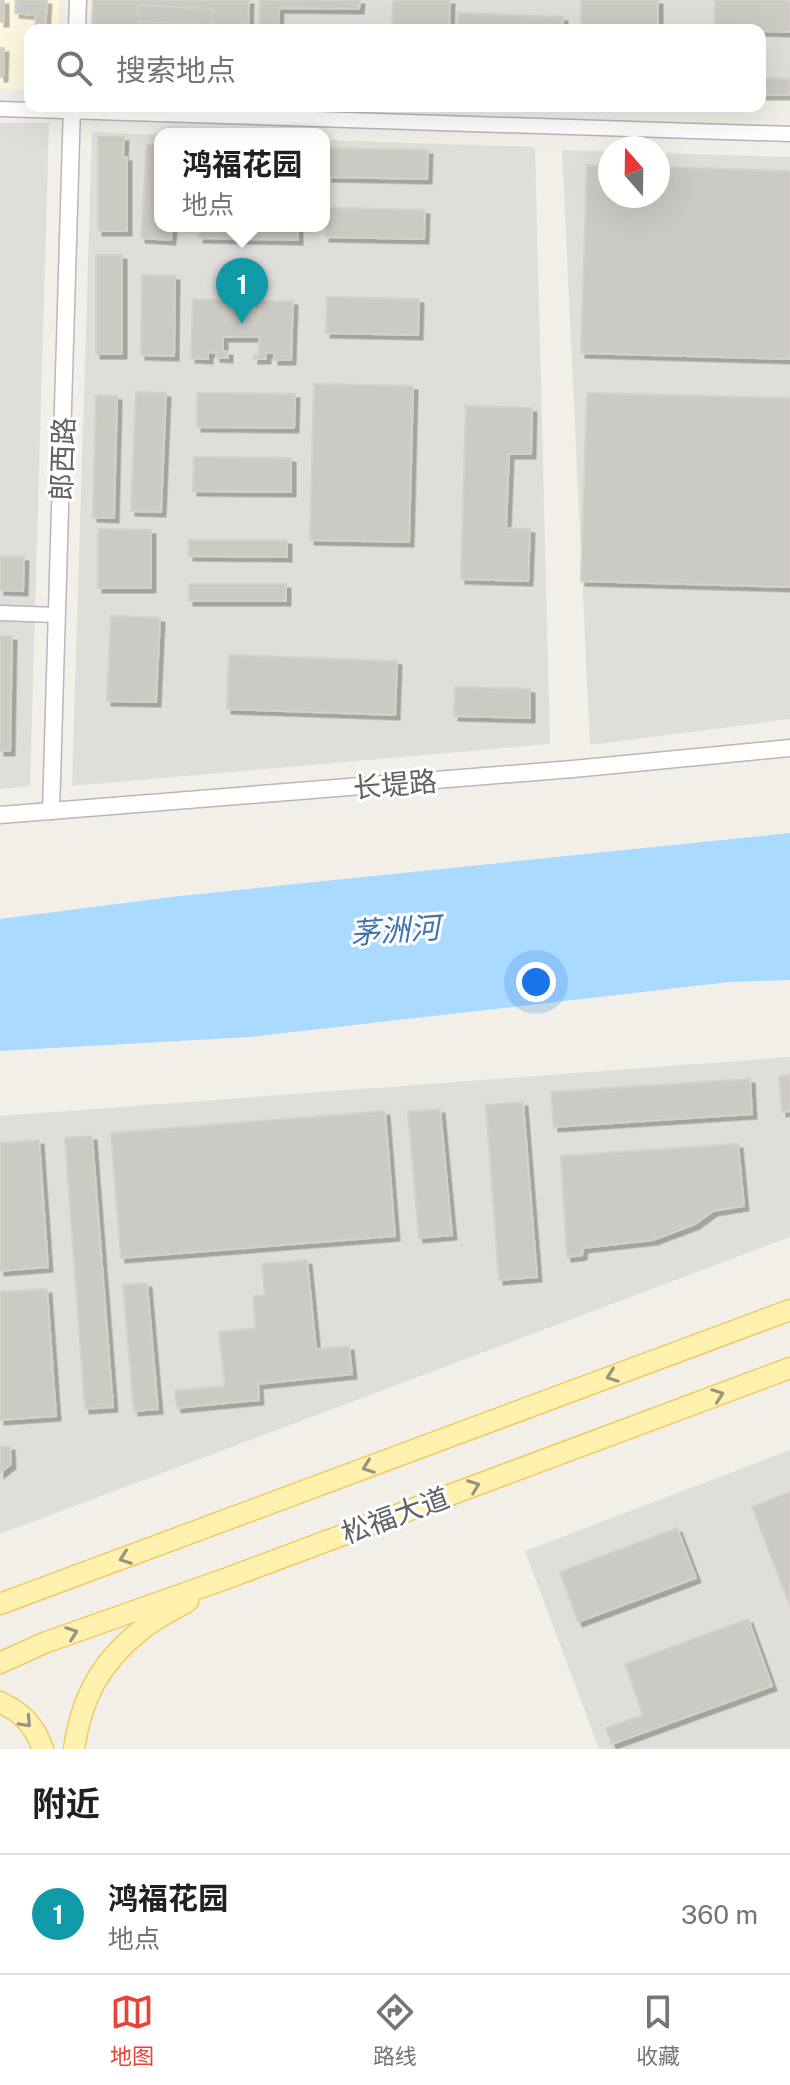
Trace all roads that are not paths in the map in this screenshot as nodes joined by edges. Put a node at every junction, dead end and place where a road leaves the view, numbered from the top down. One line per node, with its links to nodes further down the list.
1 (78, 0): 2 (street)
2 (77, 24)
3 (0, 109): 4 (street)
4 (24, 109)
5 (72, 112): 9 (street, 郎西路)
6 (158, 112): 7 (street)
7 (790, 134)
8 (0, 613): 9 (street)
9 (57, 615): 11 (street, 郎西路)
10 (790, 748): 11 (street, 长堤路)
11 (51, 811): 12 (street, 长堤路)
12 (0, 815)
13 (790, 1310): 16 (main road, 松福大道, one-way to 16)
14 (790, 1368): 15 (main road, 松福大道, one-way to 14)
15 (225, 1579): 17 (main road, 松福大道, one-way to 15); 20 (main road)
16 (5, 1600)
17 (0, 1663)
18 (0, 1702): 19 (main road, one-way to 19)
19 (43, 1749)
20 (74, 1749)

